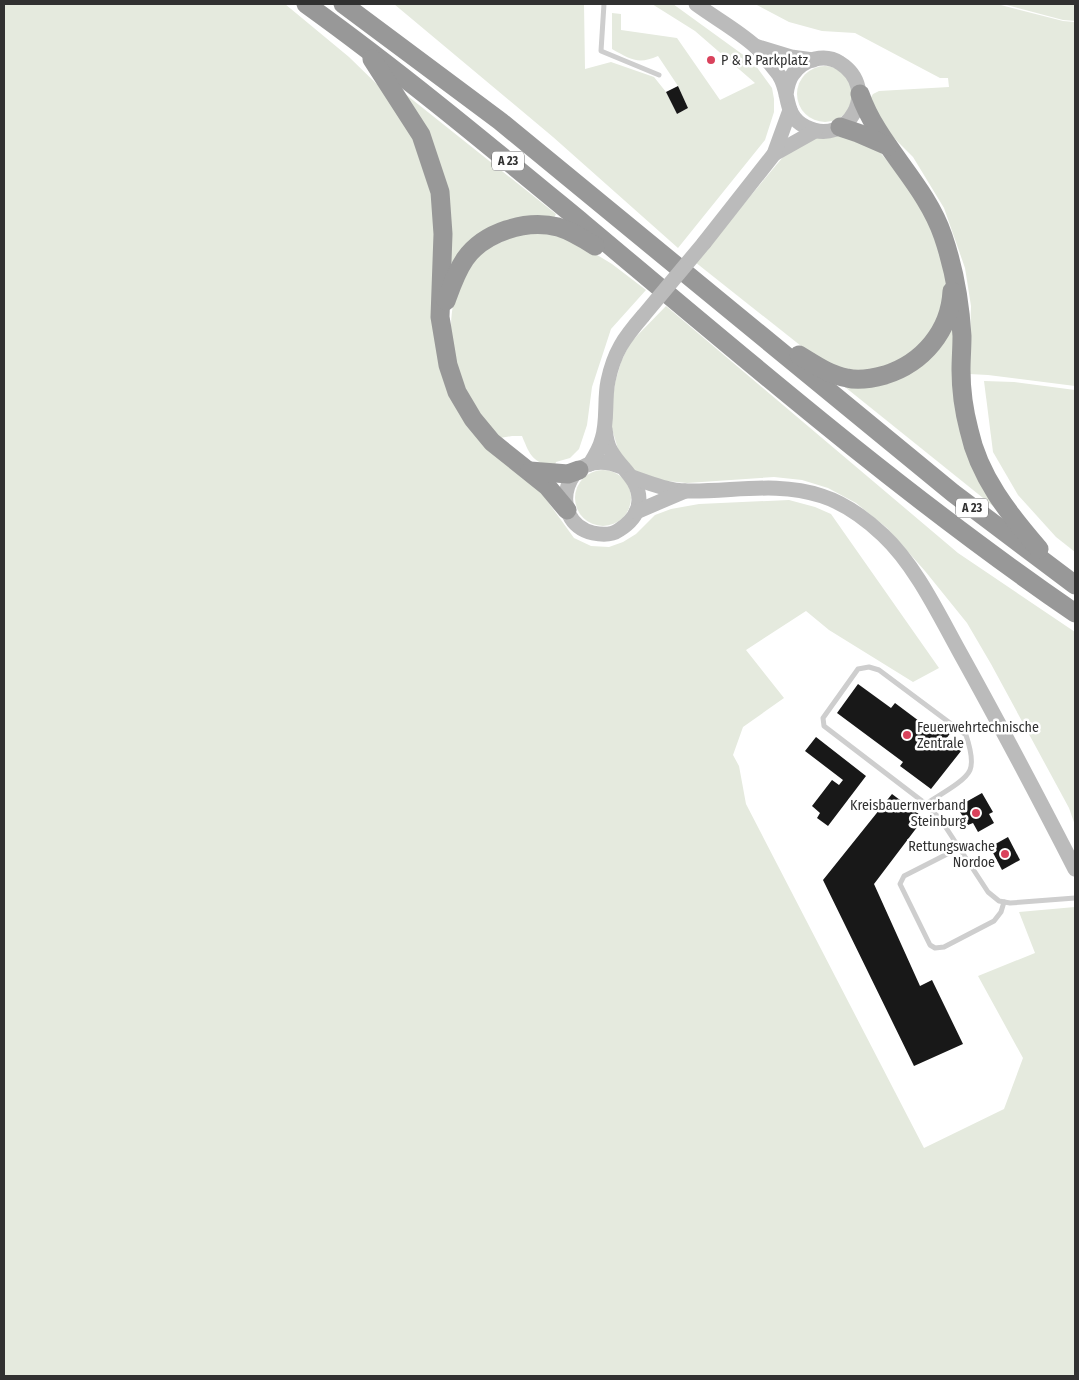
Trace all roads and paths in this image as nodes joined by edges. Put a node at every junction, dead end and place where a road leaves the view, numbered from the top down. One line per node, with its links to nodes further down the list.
1 (306, 4): 5 (highway, A 23)
2 (344, 4): 18 (highway, A 23)
3 (604, 4): 8 (lane)
4 (696, 4): 6 (main road)
5 (361, 43): 17 (highway, A 23); 19 (highway)
6 (755, 46): 7 (main road); 10 (main road)
7 (812, 60): 9 (main road); 10 (main road)
8 (658, 75)
9 (860, 94): 12 (main road); 14 (highway)
10 (786, 95): 11 (main road)
11 (790, 110): 13 (main road); 15 (main road)
12 (840, 128): 13 (main road); 14 (highway)
13 (815, 131): 15 (main road)
14 (888, 146): 16 (highway)
15 (774, 154): 20 (main road, bridge)
16 (952, 274): 18 (highway); 27 (highway)
17 (652, 281): 19 (highway); 28 (highway, A 23)
18 (722, 305): 27 (highway, A 23)
19 (440, 317): 22 (highway)
20 (605, 429): 21 (main road); 23 (main road)
21 (584, 467): 22 (highway); 23 (main road); 25 (main road)
22 (530, 471): 25 (highway)
23 (627, 472): 24 (main road); 26 (main road)
24 (685, 491): 26 (main road); 31 (main road)
25 (567, 510): 26 (main road)
26 (636, 512)
27 (1070, 582)
28 (1075, 613)
29 (926, 804): 29 (lane); 30 (lane)
30 (959, 848): 33 (lane); 33 (lane)
31 (1075, 868)
32 (1075, 898): 33 (lane)
33 (1004, 902)

